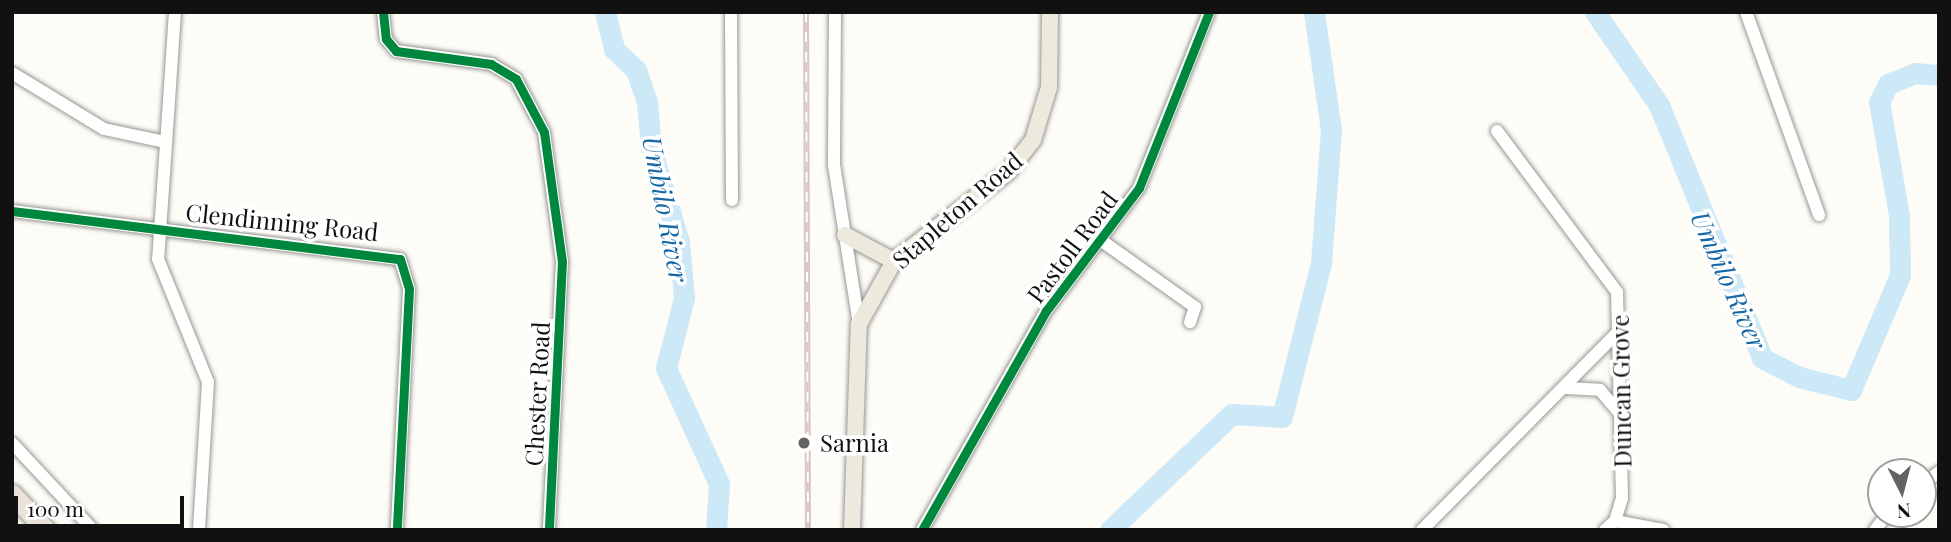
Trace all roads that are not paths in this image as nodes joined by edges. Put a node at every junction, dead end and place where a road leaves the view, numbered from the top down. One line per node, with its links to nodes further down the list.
1 (174, 12): 10 (street)
2 (383, 12): 30 (street, Chester Road)
3 (731, 12): 11 (street)
4 (835, 12): 15 (street)
5 (1049, 12): 17 (main road, Stapleton Road)
6 (1209, 12): 16 (street, Pastoll Road)
7 (1746, 12): 13 (street)
8 (12, 73): 10 (street)
9 (1497, 131): 20 (street, Duncan Grove)
10 (165, 142): 14 (street)
11 (732, 200)
12 (12, 211): 14 (street, Clendinning Road)
13 (1819, 215)
14 (159, 229): 28 (street); 29 (street, Clendinning Road)
15 (845, 235): 17 (main road); 19 (street)
16 (1102, 241): 18 (street); 32 (street, Pastoll Road)
17 (894, 261): 19 (main road, Stapleton Road)
18 (1190, 322)
19 (859, 324): 31 (main road, Stapleton Road)
20 (1619, 331): 21 (street); 22 (street, Duncan Grove)
21 (1566, 388): 22 (street); 33 (street)
22 (1621, 418): 25 (street, Duncan Grove)
23 (12, 443): 27 (street)
24 (12, 494): 26 (highway)
25 (1610, 526): 34 (street)
26 (46, 530)
27 (93, 530)
28 (199, 530)
29 (397, 530)
30 (549, 530)
31 (852, 530)
32 (922, 530)
33 (1422, 530)
34 (1664, 530)

